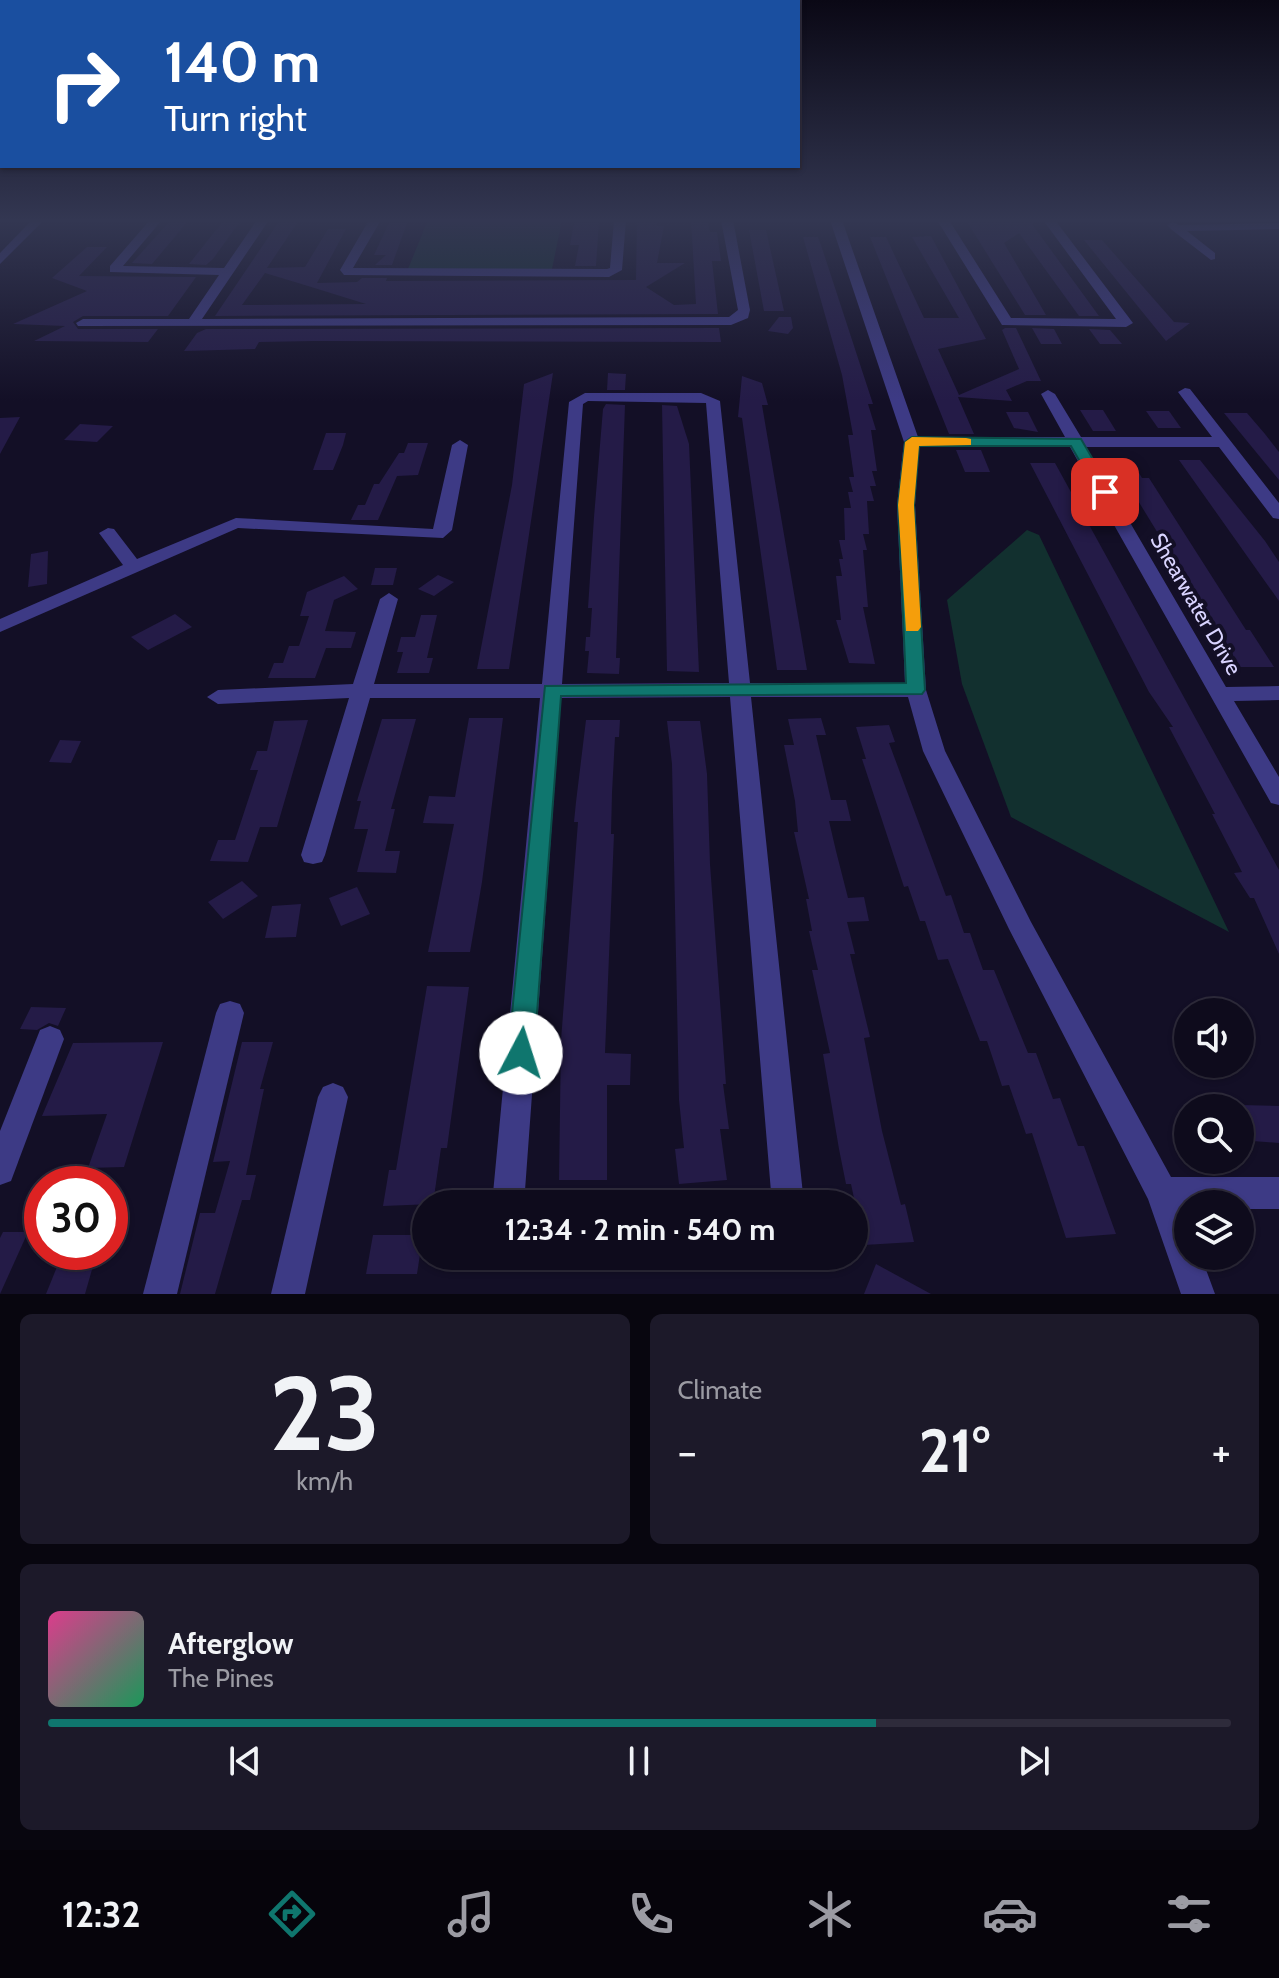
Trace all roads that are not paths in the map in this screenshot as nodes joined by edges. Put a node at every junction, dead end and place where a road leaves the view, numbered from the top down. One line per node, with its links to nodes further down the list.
1 (221, 280): 7 (street)
2 (738, 280): 7 (street)
3 (858, 280): 10 (street)
4 (981, 280): 5 (street)
5 (1094, 280)
6 (83, 323): 7 (street)
7 (193, 323)
8 (1185, 392): 12 (street)
9 (1048, 394): 11 (street, Shearwater Drive)
10 (912, 442): 11 (street); 21 (street)
11 (1076, 442): 12 (street); 24 (street, Shearwater Drive)
12 (1223, 442): 14 (street)
13 (460, 445): 16 (street)
14 (1279, 514)
15 (108, 533): 16 (street)
16 (134, 567): 18 (street)
17 (389, 599): 22 (street)
18 (0, 626)
19 (552, 690): 20 (street); 20 (street); 22 (street); 32 (street)
20 (740, 690): 21 (street); 33 (street)
21 (916, 690): 34 (street)
22 (362, 691): 25 (street); 27 (street)
23 (1279, 693): 24 (street)
24 (1220, 694): 26 (street, Shearwater Drive)
25 (218, 697)
26 (1279, 797)
27 (313, 855)
28 (230, 1013): 36 (street)
29 (50, 1039): 31 (street)
30 (333, 1097): 37 (street)
31 (0, 1170)
32 (509, 1190)
33 (787, 1190)
34 (1162, 1193): 35 (street); 38 (street)
35 (1279, 1193)
36 (160, 1294)
37 (288, 1294)
38 (1198, 1294)

